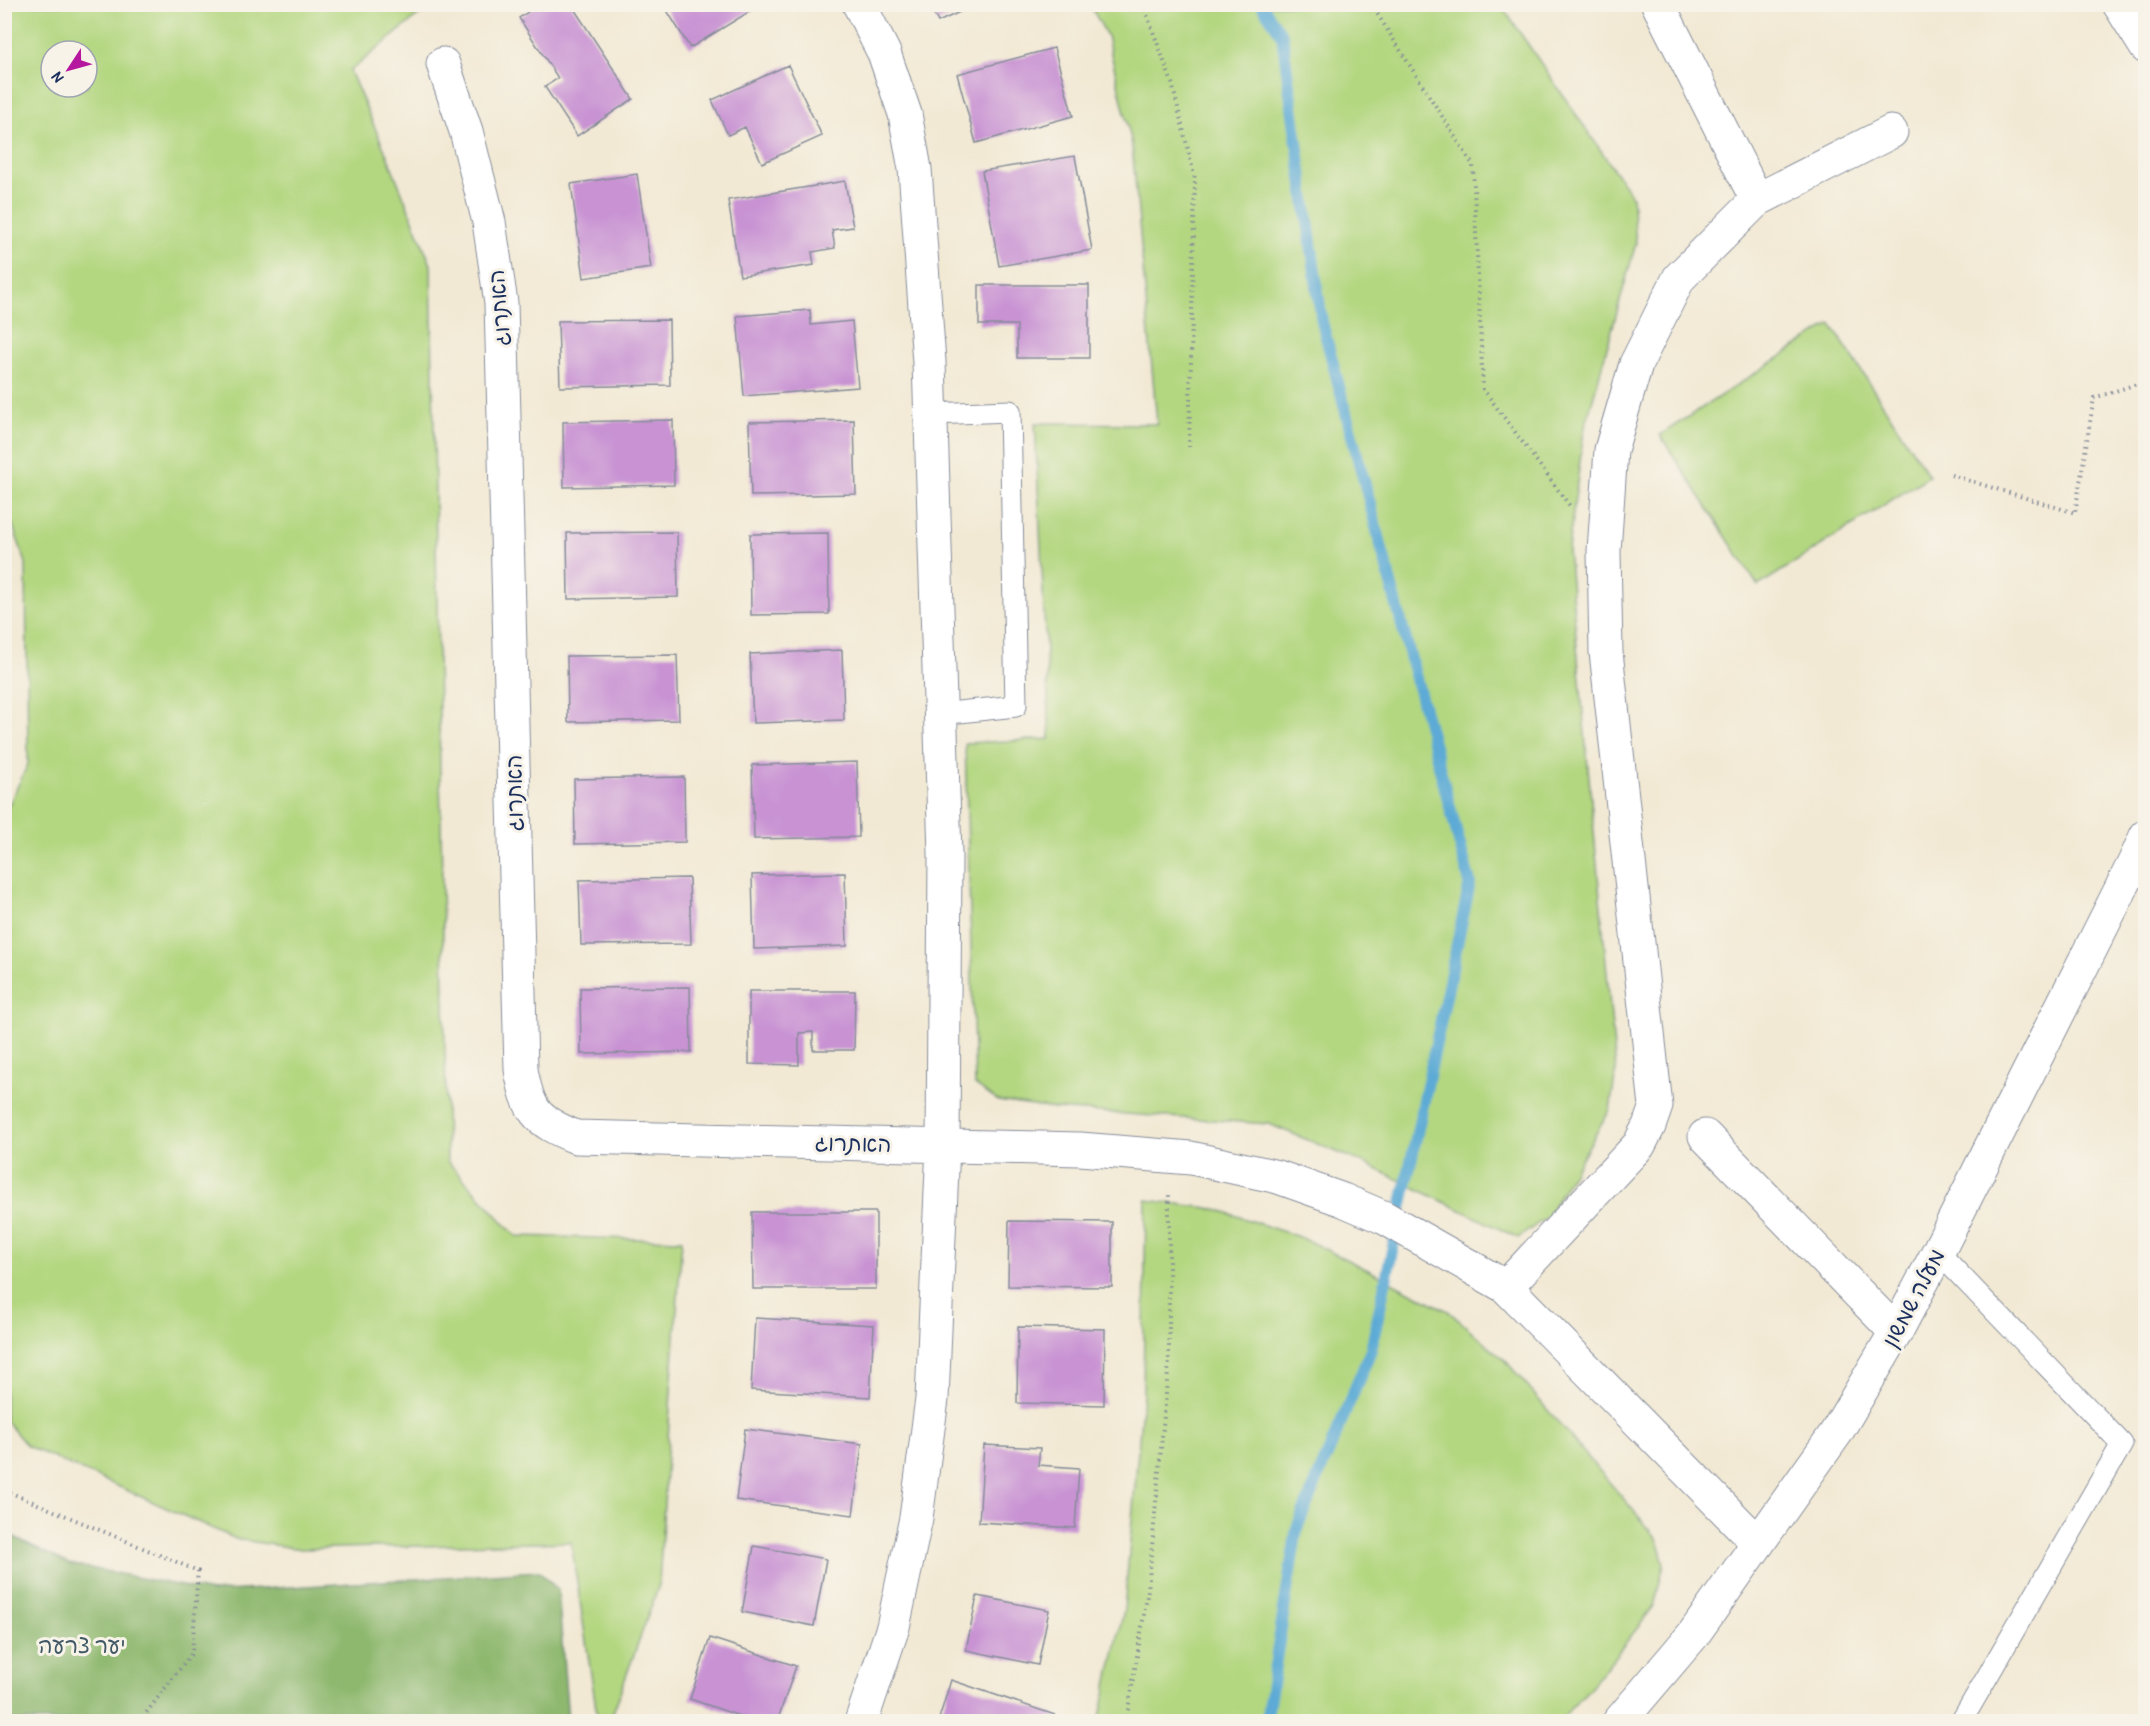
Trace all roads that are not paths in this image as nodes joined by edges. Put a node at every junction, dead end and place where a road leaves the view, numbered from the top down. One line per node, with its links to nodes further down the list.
1 (859, 4): 8 (street)
2 (1658, 4): 7 (street)
3 (2119, 4): 4 (street)
4 (2145, 47)
5 (443, 64): 12 (street, האתרוג)
6 (1891, 132): 7 (street)
7 (1757, 200): 14 (street)
8 (931, 414): 9 (street); 9 (lane)
9 (940, 714): 12 (street)
10 (2145, 836): 13 (street, מעלה שמשון)
11 (1705, 1136): 15 (street)
12 (943, 1145): 14 (street, האתרוג); 17 (street)
13 (1938, 1252): 15 (street, מעלה שמשון); 19 (lane)
14 (1506, 1287): 16 (street, האתרוג)
15 (1896, 1332): 16 (street, מעלה שמשון)
16 (1758, 1543): 18 (street, מעלה שמשון)
17 (861, 1722)
18 (1619, 1722)
19 (1961, 1722)

